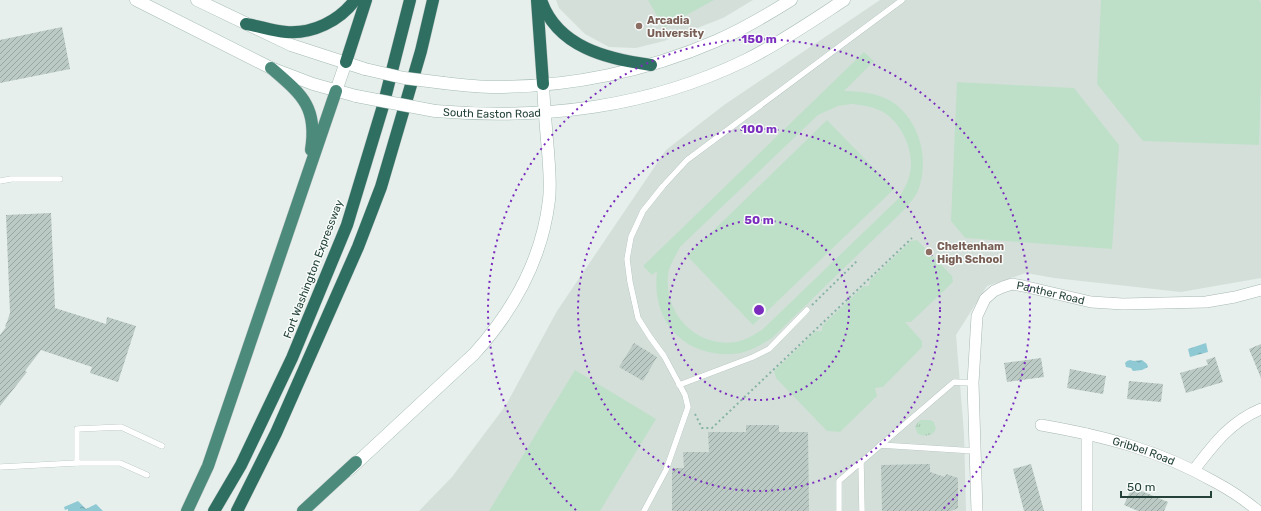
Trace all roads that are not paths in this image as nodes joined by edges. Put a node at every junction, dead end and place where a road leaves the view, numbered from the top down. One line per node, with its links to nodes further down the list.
1 (136, 0): 15 (main road, South Easton Road)
2 (197, 0): 12 (main road)
3 (355, 0): 12 (highway)
4 (366, 0): 13 (highway)
5 (410, 0): 39 (highway, Fort Washington Expressway)
6 (433, 0): 40 (highway)
7 (536, 0): 16 (highway)
8 (541, 0): 14 (highway)
9 (790, 0): 14 (main road)
10 (844, 0): 18 (main road, South Easton Road)
11 (902, 0): 25 (lane)
12 (246, 24): 13 (main road)
13 (346, 62): 16 (main road, bridge); 17 (main road)
14 (651, 65): 16 (main road)
15 (271, 68): 17 (main road, South Easton Road); 21 (highway)
16 (543, 84): 18 (main road)
17 (336, 91): 18 (main road, South Easton Road, bridge); 21 (highway)
18 (545, 113): 32 (main road)
19 (60, 179): 20 (lane)
20 (0, 181)
21 (305, 182): 38 (highway)
22 (1261, 290): 24 (street, Panther Road)
23 (808, 310): 25 (lane)
24 (973, 383): 29 (lane); 31 (street, Panther Road)
25 (679, 385): 43 (lane)
26 (1261, 409): 36 (street)
27 (1041, 425): 28 (street, Gribbel Road)
28 (1087, 434): 36 (street, Gribbel Road); 47 (street)
29 (880, 445): 31 (lane); 33 (lane)
30 (162, 446): 34 (lane)
31 (975, 451): 46 (street, Panther Road)
32 (356, 462): 41 (highway); 42 (main road)
33 (861, 462): 44 (lane); 45 (lane)
34 (77, 463): 35 (lane); 37 (lane)
35 (0, 468)
36 (1194, 470): 48 (street, Gribbel Road)
37 (147, 475)
38 (187, 511)
39 (214, 511)
40 (237, 511)
41 (303, 511)
42 (312, 511)
43 (644, 511)
44 (839, 511)
45 (862, 511)
46 (977, 511)
47 (1087, 511)
48 (1258, 511)

